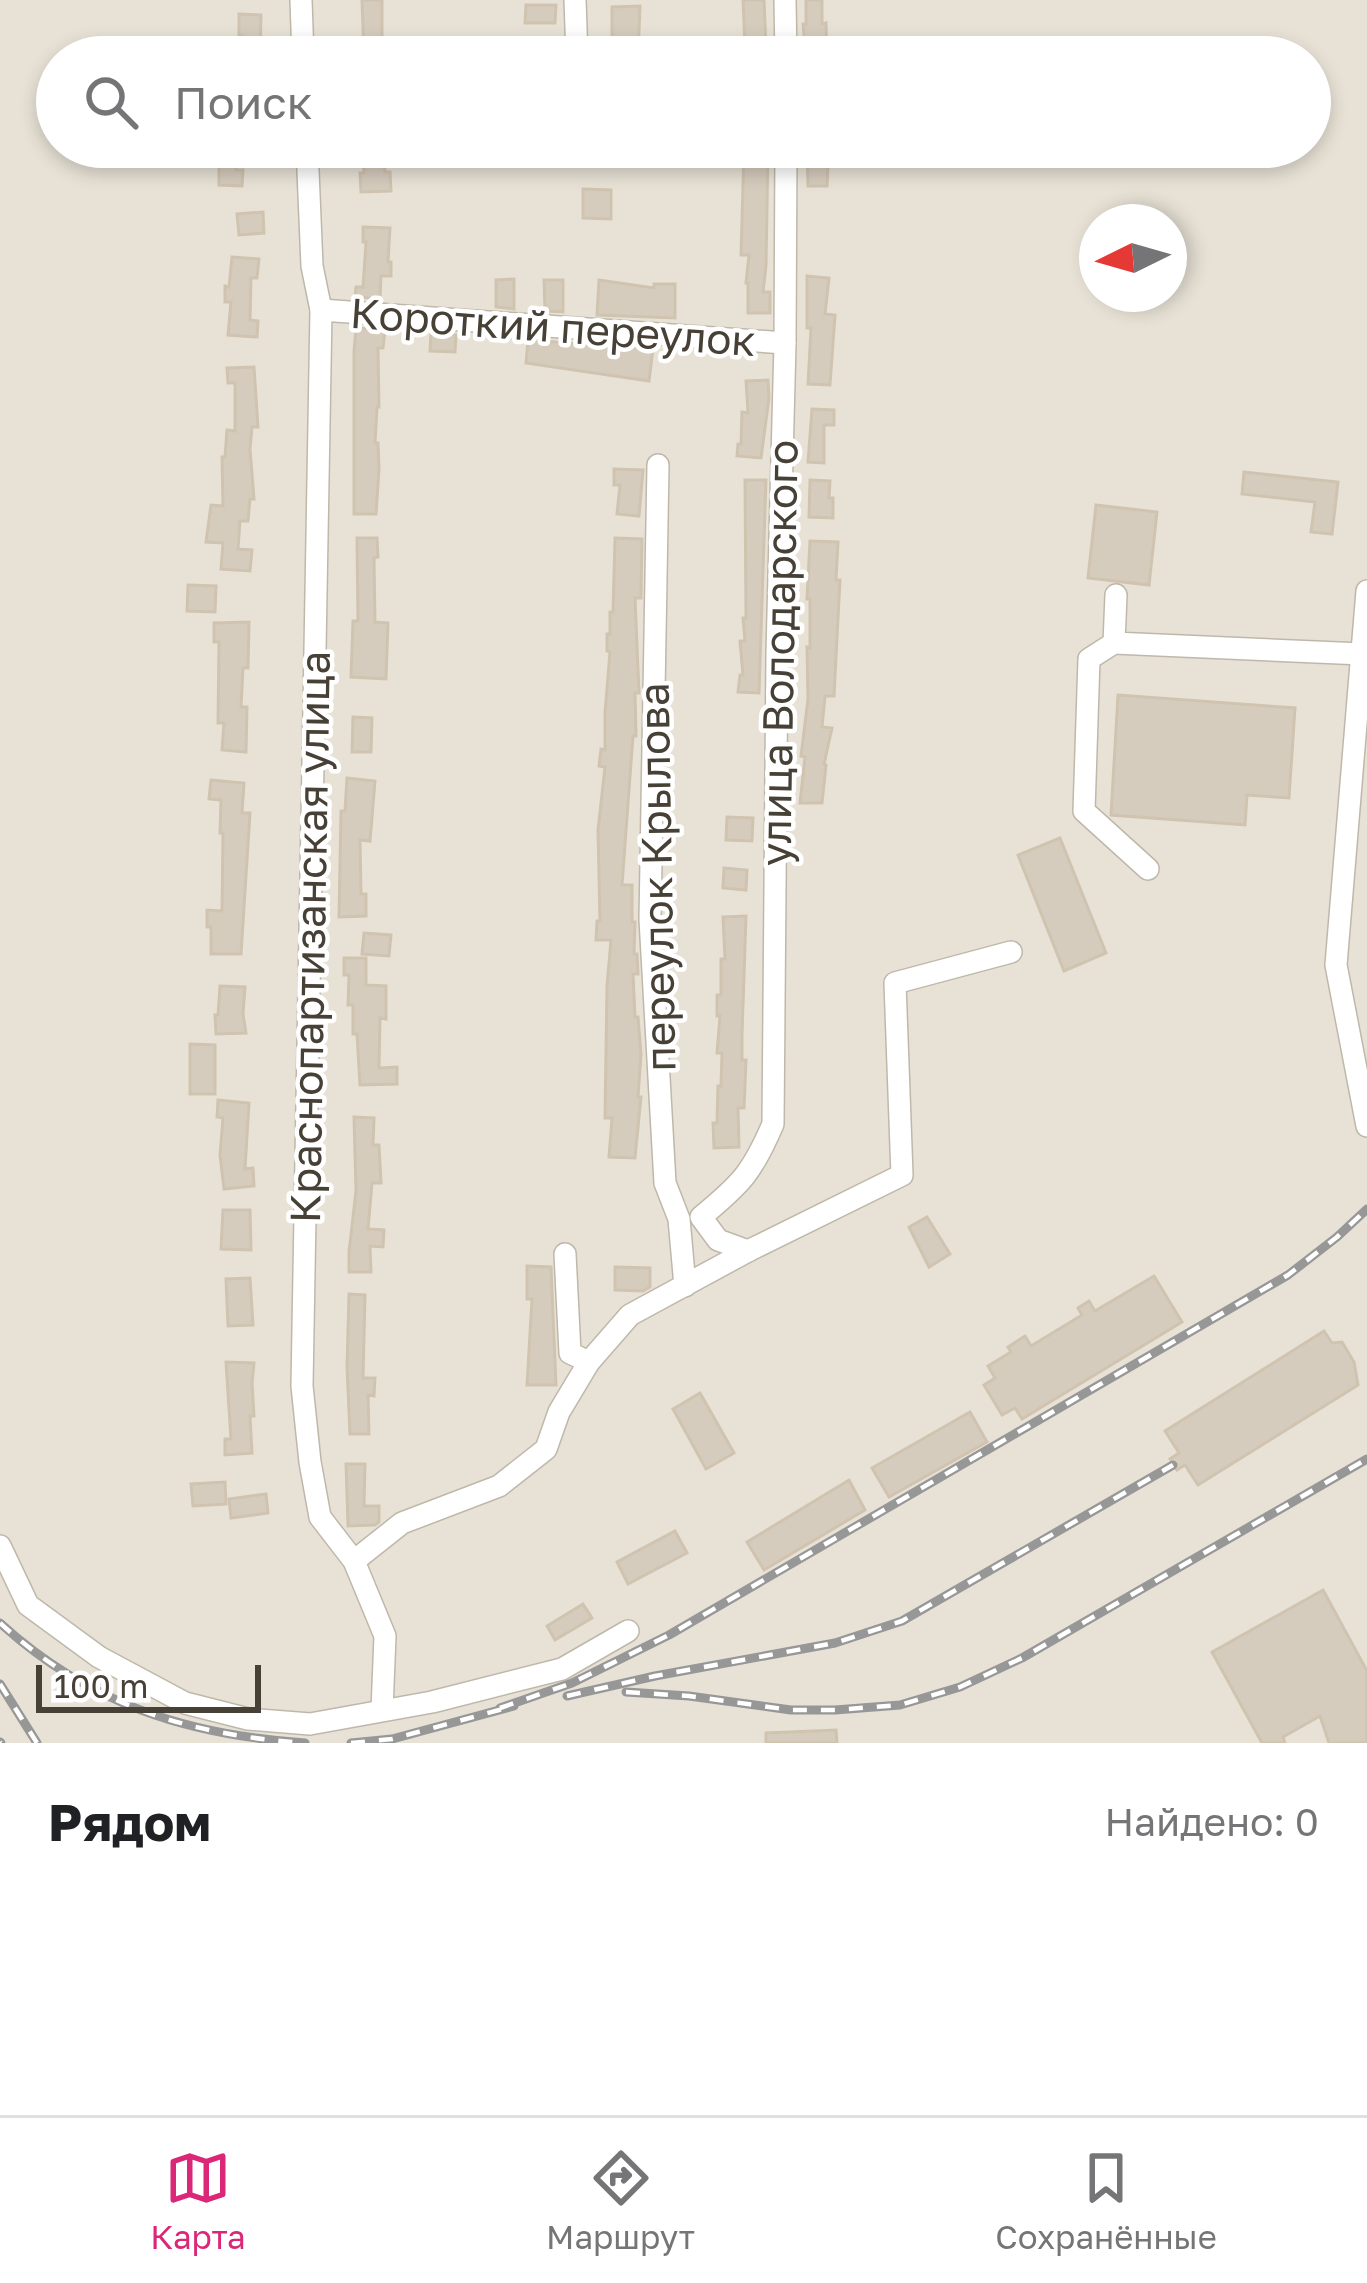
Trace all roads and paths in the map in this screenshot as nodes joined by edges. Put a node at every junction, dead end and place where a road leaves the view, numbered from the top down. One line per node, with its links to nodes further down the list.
1 (301, 0): 4 (street)
2 (575, 0): 5 (street)
3 (785, 0): 6 (street)
4 (302, 36)
5 (576, 36)
6 (785, 36)
7 (308, 168): 9 (street, Краснопартизанская улица)
8 (786, 168): 10 (street, улица Володарского)
9 (321, 310): 10 (street, Короткий переулок); 25 (street, Краснопартизанская улица)
10 (785, 343): 19 (street, улица Володарского)
11 (658, 465): 19 (street, переулок Крылова)
12 (1367, 591): 15 (street)
13 (1116, 595): 14 (street)
14 (1114, 643): 15 (street); 16 (street)
15 (1362, 654): 18 (street)
16 (1148, 869)
17 (1011, 952): 20 (street)
18 (1367, 1126)
19 (690, 1218): 20 (street); 22 (street, переулок Крылова)
20 (748, 1251): 22 (street)
21 (565, 1254): 23 (street)
22 (685, 1286): 23 (street)
23 (589, 1362): 25 (street)
24 (0, 1546): 27 (street)
25 (354, 1561): 27 (street, Краснопартизанская улица)
26 (628, 1631): 27 (street)
27 (382, 1710)

